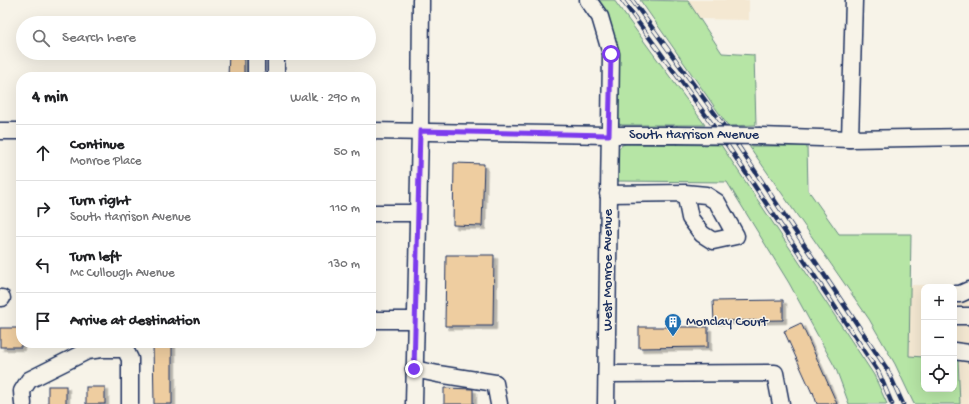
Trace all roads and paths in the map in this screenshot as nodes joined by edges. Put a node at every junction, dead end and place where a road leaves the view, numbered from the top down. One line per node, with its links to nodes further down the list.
1 (421, 0): 11 (street)
2 (588, 0): 12 (street, West Monroe Avenue)
3 (854, 0): 14 (street)
4 (256, 60): 6 (street)
5 (276, 60): 7 (street)
6 (256, 72)
7 (276, 72)
8 (0, 131): 9 (street)
9 (16, 131)
10 (376, 131): 11 (street, South Harrison Avenue)
11 (420, 131): 12 (street, South Harrison Avenue); 18 (street)
12 (609, 135): 14 (street, South Harrison Avenue, bridge); 16 (street, West Monroe Avenue)
13 (969, 137): 14 (street, South Harrison Avenue)
14 (850, 139)
15 (685, 193): 16 (street)
16 (608, 194): 28 (street, West Monroe Avenue)
17 (376, 213): 18 (street)
18 (417, 213): 24 (street)
19 (969, 290): 20 (street)
20 (957, 294)
21 (957, 316): 22 (street)
22 (969, 316)
23 (376, 320): 24 (street)
24 (415, 320): 27 (street)
25 (957, 351): 26 (street)
26 (969, 353)
27 (414, 369): 31 (street); 32 (street)
28 (607, 374): 33 (street, West Monroe Avenue); 34 (street)
29 (23, 404): 30 (street)
30 (130, 404)
31 (414, 404)
32 (499, 404)
33 (606, 404)
34 (781, 404)

